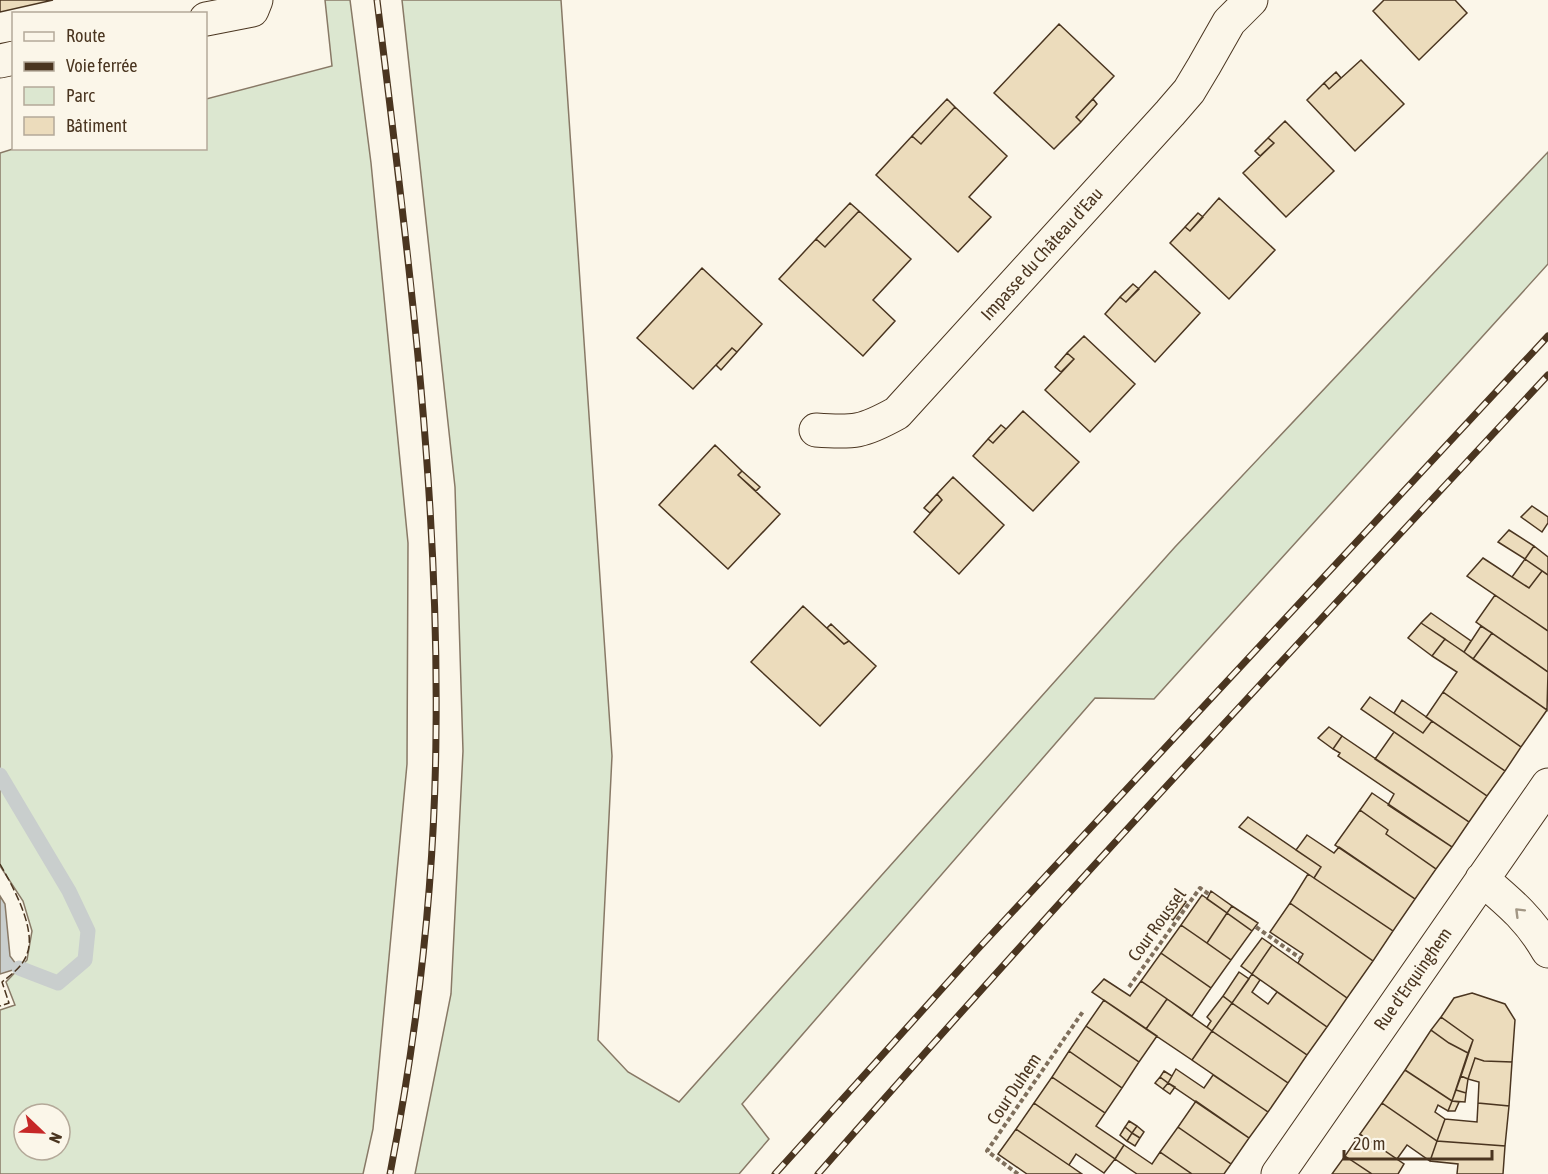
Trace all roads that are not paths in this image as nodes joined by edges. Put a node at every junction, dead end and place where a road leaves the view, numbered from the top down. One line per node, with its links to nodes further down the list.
1 (256, 0): 3 (street)
2 (1230, 7): 4 (street, Impasse du Château d'Eau)
3 (207, 19)
4 (816, 429)
5 (1548, 785): 6 (street, Rue d'Erquinghem)
6 (1482, 879): 7 (street, one-way to 6); 8 (street, Rue d'Erquinghem)
7 (1548, 951)
8 (1278, 1174)

